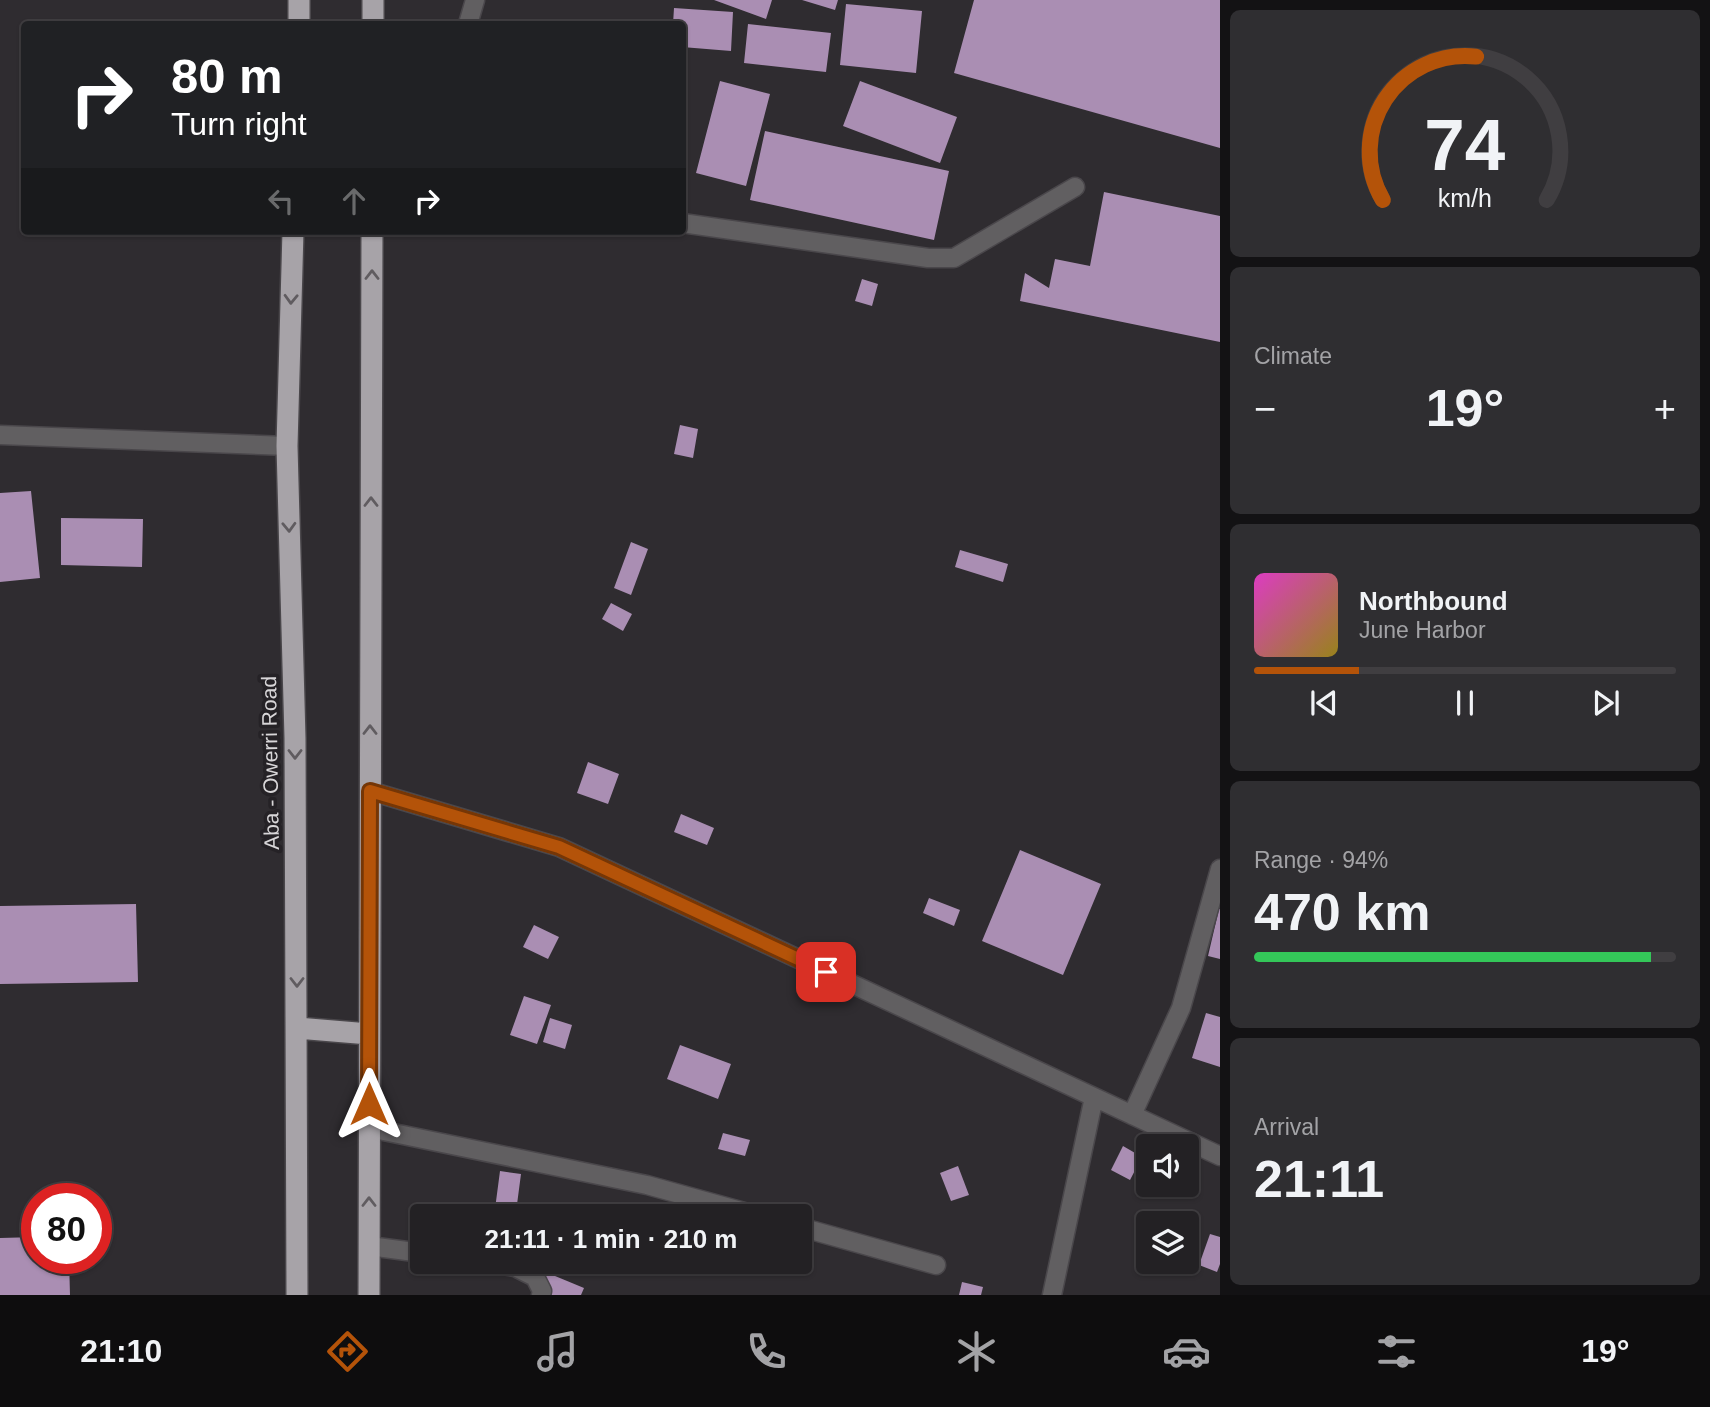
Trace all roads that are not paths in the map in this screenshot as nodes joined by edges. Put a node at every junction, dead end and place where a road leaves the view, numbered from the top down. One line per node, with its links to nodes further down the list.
1 (299, 0): 4 (highway)
2 (373, 0): 5 (highway)
3 (475, 0): 6 (lane)
4 (299, 21)
5 (373, 21)
6 (469, 21)
7 (1075, 187): 8 (lane)
8 (686, 224)
9 (293, 235): 12 (highway, Aba - Owerri Road, one-way to 12)
10 (372, 235): 13 (highway, one-way to 10)
11 (0, 435): 12 (lane)
12 (287, 446): 15 (highway, Aba - Owerri Road, one-way to 15)
13 (370, 791): 16 (highway); 17 (lane)
14 (1220, 869): 18 (lane)
15 (297, 1028): 16 (highway); 27 (highway, Aba - Owerri Road)
16 (369, 1034): 19 (highway)
17 (1094, 1097): 18 (lane); 30 (lane)
18 (1132, 1115): 20 (lane)
19 (369, 1128): 21 (lane); 23 (highway, one-way to 19)
20 (1220, 1156)
21 (716, 1204)
22 (812, 1230): 25 (lane)
23 (369, 1245): 24 (lane); 28 (highway)
24 (410, 1251)
25 (936, 1265)
26 (529, 1274): 29 (lane)
27 (297, 1295)
28 (369, 1295)
29 (541, 1295)
30 (1052, 1295)

